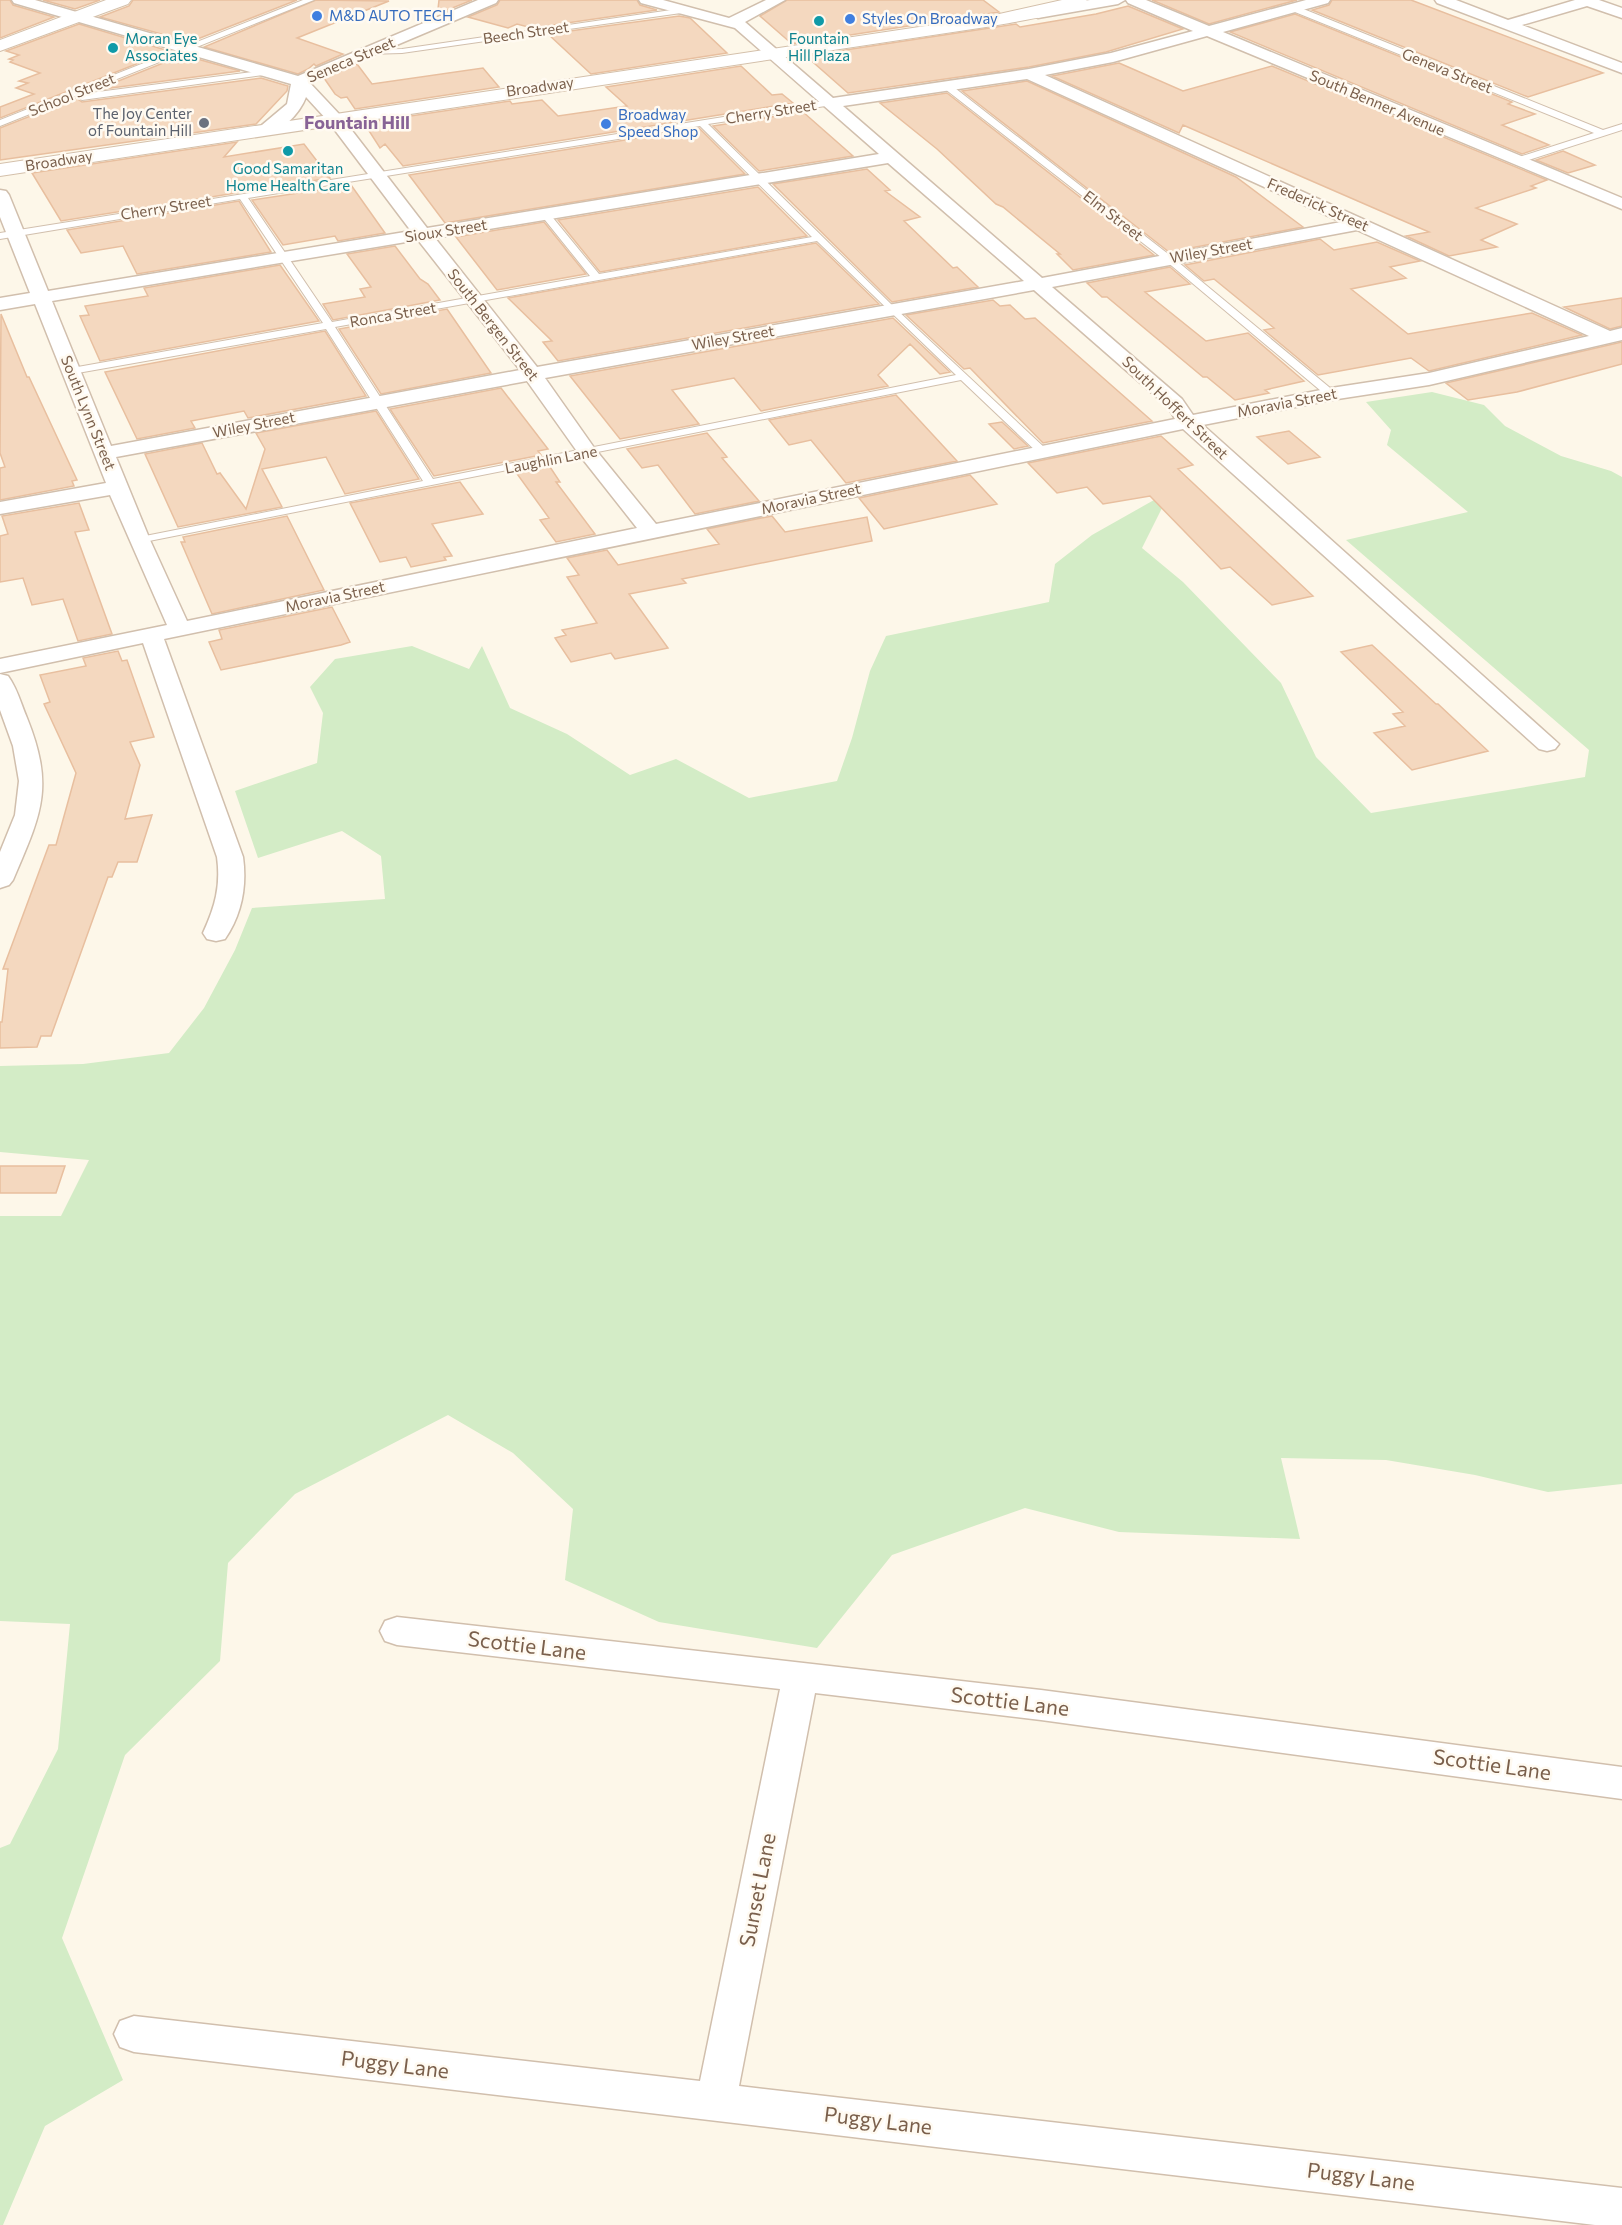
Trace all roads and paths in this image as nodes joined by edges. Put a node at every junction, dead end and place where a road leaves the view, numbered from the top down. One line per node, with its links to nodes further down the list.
1 (19, 0): 17 (street)
2 (122, 0): 17 (main road)
3 (310, 0): 22 (lane, School Street)
4 (491, 0): 23 (street, Seneca Street)
5 (646, 0): 14 (street, South Hoffert Street)
6 (778, 0): 18 (street)
7 (1078, 0): 16 (main road, Broadway)
8 (1118, 0): 16 (street)
9 (1133, 0): 20 (street, South Benner Avenue)
10 (1323, 0): 13 (street, Cherry Street)
11 (1442, 0): 19 (street)
12 (1589, 0): 15 (street); 19 (street)
13 (1293, 8): 20 (street, Cherry Street); 37 (lane, Geneva Street)
14 (685, 10): 18 (street, South Hoffert Street); 23 (lane, Beech Street)
15 (1622, 13)
16 (1018, 16): 24 (main road, Broadway)
17 (77, 17): 21 (main road); 22 (street)
18 (732, 22): 24 (street, South Hoffert Street)
19 (1506, 25): 25 (street)
20 (1206, 31): 27 (street, Cherry Street); 39 (street, South Benner Avenue)
21 (0, 46)
22 (187, 49): 26 (street); 30 (lane, School Street)
23 (367, 52): 28 (street, Seneca Street)
24 (772, 52): 31 (street, South Hoffert Street); 32 (main road, Broadway)
25 (1622, 68)
26 (267, 72): 28 (street); 30 (lane)
27 (1029, 74): 29 (street, Cherry Street); 47 (street, Frederick Street)
28 (299, 81): 32 (street, South Bergen Street); 36 (street, Seneca Street)
29 (948, 87): 31 (street, Cherry Street); 52 (lane, Elm Street)
30 (61, 99): 33 (lane, School Street)
31 (829, 104): 34 (lane, Cherry Street); 38 (street, South Hoffert Street)
32 (334, 118): 36 (main road, Broadway); 41 (street, South Bergen Street)
33 (0, 123)
34 (702, 123): 41 (lane, Cherry Street); 42 (lane)
35 (1622, 127): 37 (lane)
36 (268, 128): 40 (main road, Broadway)
37 (1602, 133): 39 (lane)
38 (892, 157): 42 (street, Sioux Street); 54 (street, South Hoffert Street)
39 (1516, 161): 45 (street, South Benner Avenue)
40 (0, 170)
41 (376, 174): 44 (lane, Cherry Street); 49 (street, South Bergen Street)
42 (759, 180): 46 (street, Sioux Street); 50 (lane)
43 (0, 195): 48 (street, South Lynn Street)
44 (242, 196): 48 (lane, Cherry Street); 51 (lane)
45 (1622, 204)
46 (546, 215): 49 (street, Sioux Street); 53 (lane)
47 (1360, 224): 52 (street, Wiley Street); 60 (street, Frederick Street)
48 (7, 234): 55 (street, South Lynn Street)
49 (424, 235): 51 (street, Sioux Street); 56 (street, South Bergen Street)
50 (820, 238): 53 (lane, Ronca Street); 58 (lane)
51 (285, 257): 55 (street, Sioux Street); 59 (lane)
52 (1169, 259): 54 (street, Wiley Street); 65 (lane, Elm Street)
53 (598, 279): 56 (lane, Ronca Street)
54 (1039, 283): 58 (street, Wiley Street); 67 (street, South Hoffert Street)
55 (40, 298): 57 (street, Sioux Street); 62 (street, South Lynn Street)
56 (474, 301): 59 (lane, Ronca Street); 63 (street, South Bergen Street)
57 (0, 304)
58 (893, 311): 63 (street, Wiley Street); 64 (lane)
59 (328, 326): 62 (lane, Ronca Street); 66 (lane)
60 (1606, 338): 61 (street, Frederick Street); 65 (street, Moravia Street)
61 (1622, 355)
62 (72, 371): 69 (street, South Lynn Street)
63 (532, 373): 66 (street, Wiley Street); 70 (street, South Bergen Street)
64 (963, 377): 68 (lane); 70 (lane, Laughlin Lane)
65 (1331, 394): 67 (street, Moravia Street)
66 (377, 401): 69 (street, Wiley Street); 71 (lane)
67 (1188, 423): 68 (street, Moravia Street); 80 (street, South Hoffert Street)
68 (1042, 451): 74 (street, Moravia Street)
69 (105, 453): 72 (street, South Lynn Street)
70 (588, 453): 71 (lane, Laughlin Lane); 74 (street, South Bergen Street)
71 (430, 483): 75 (lane, Laughlin Lane)
72 (118, 487): 73 (street); 75 (street, South Lynn Street)
73 (0, 508)
74 (651, 533): 76 (street, Moravia Street)
75 (139, 540): 76 (street, South Lynn Street)
76 (180, 629): 77 (street, Moravia Street)
77 (152, 636): 78 (street, Moravia Street); 82 (street)
78 (0, 666)
79 (0, 681): 81 (street)
80 (1547, 744)
81 (0, 880)
82 (216, 933)
83 (397, 1631): 84 (street, Scottie Lane)
84 (800, 1677): 85 (street, Scottie Lane); 87 (street, Sunset Lane)
85 (1622, 1783)
86 (134, 2034): 87 (street, Puggy Lane)
87 (716, 2102): 88 (street, Puggy Lane)
88 (1622, 2208)

